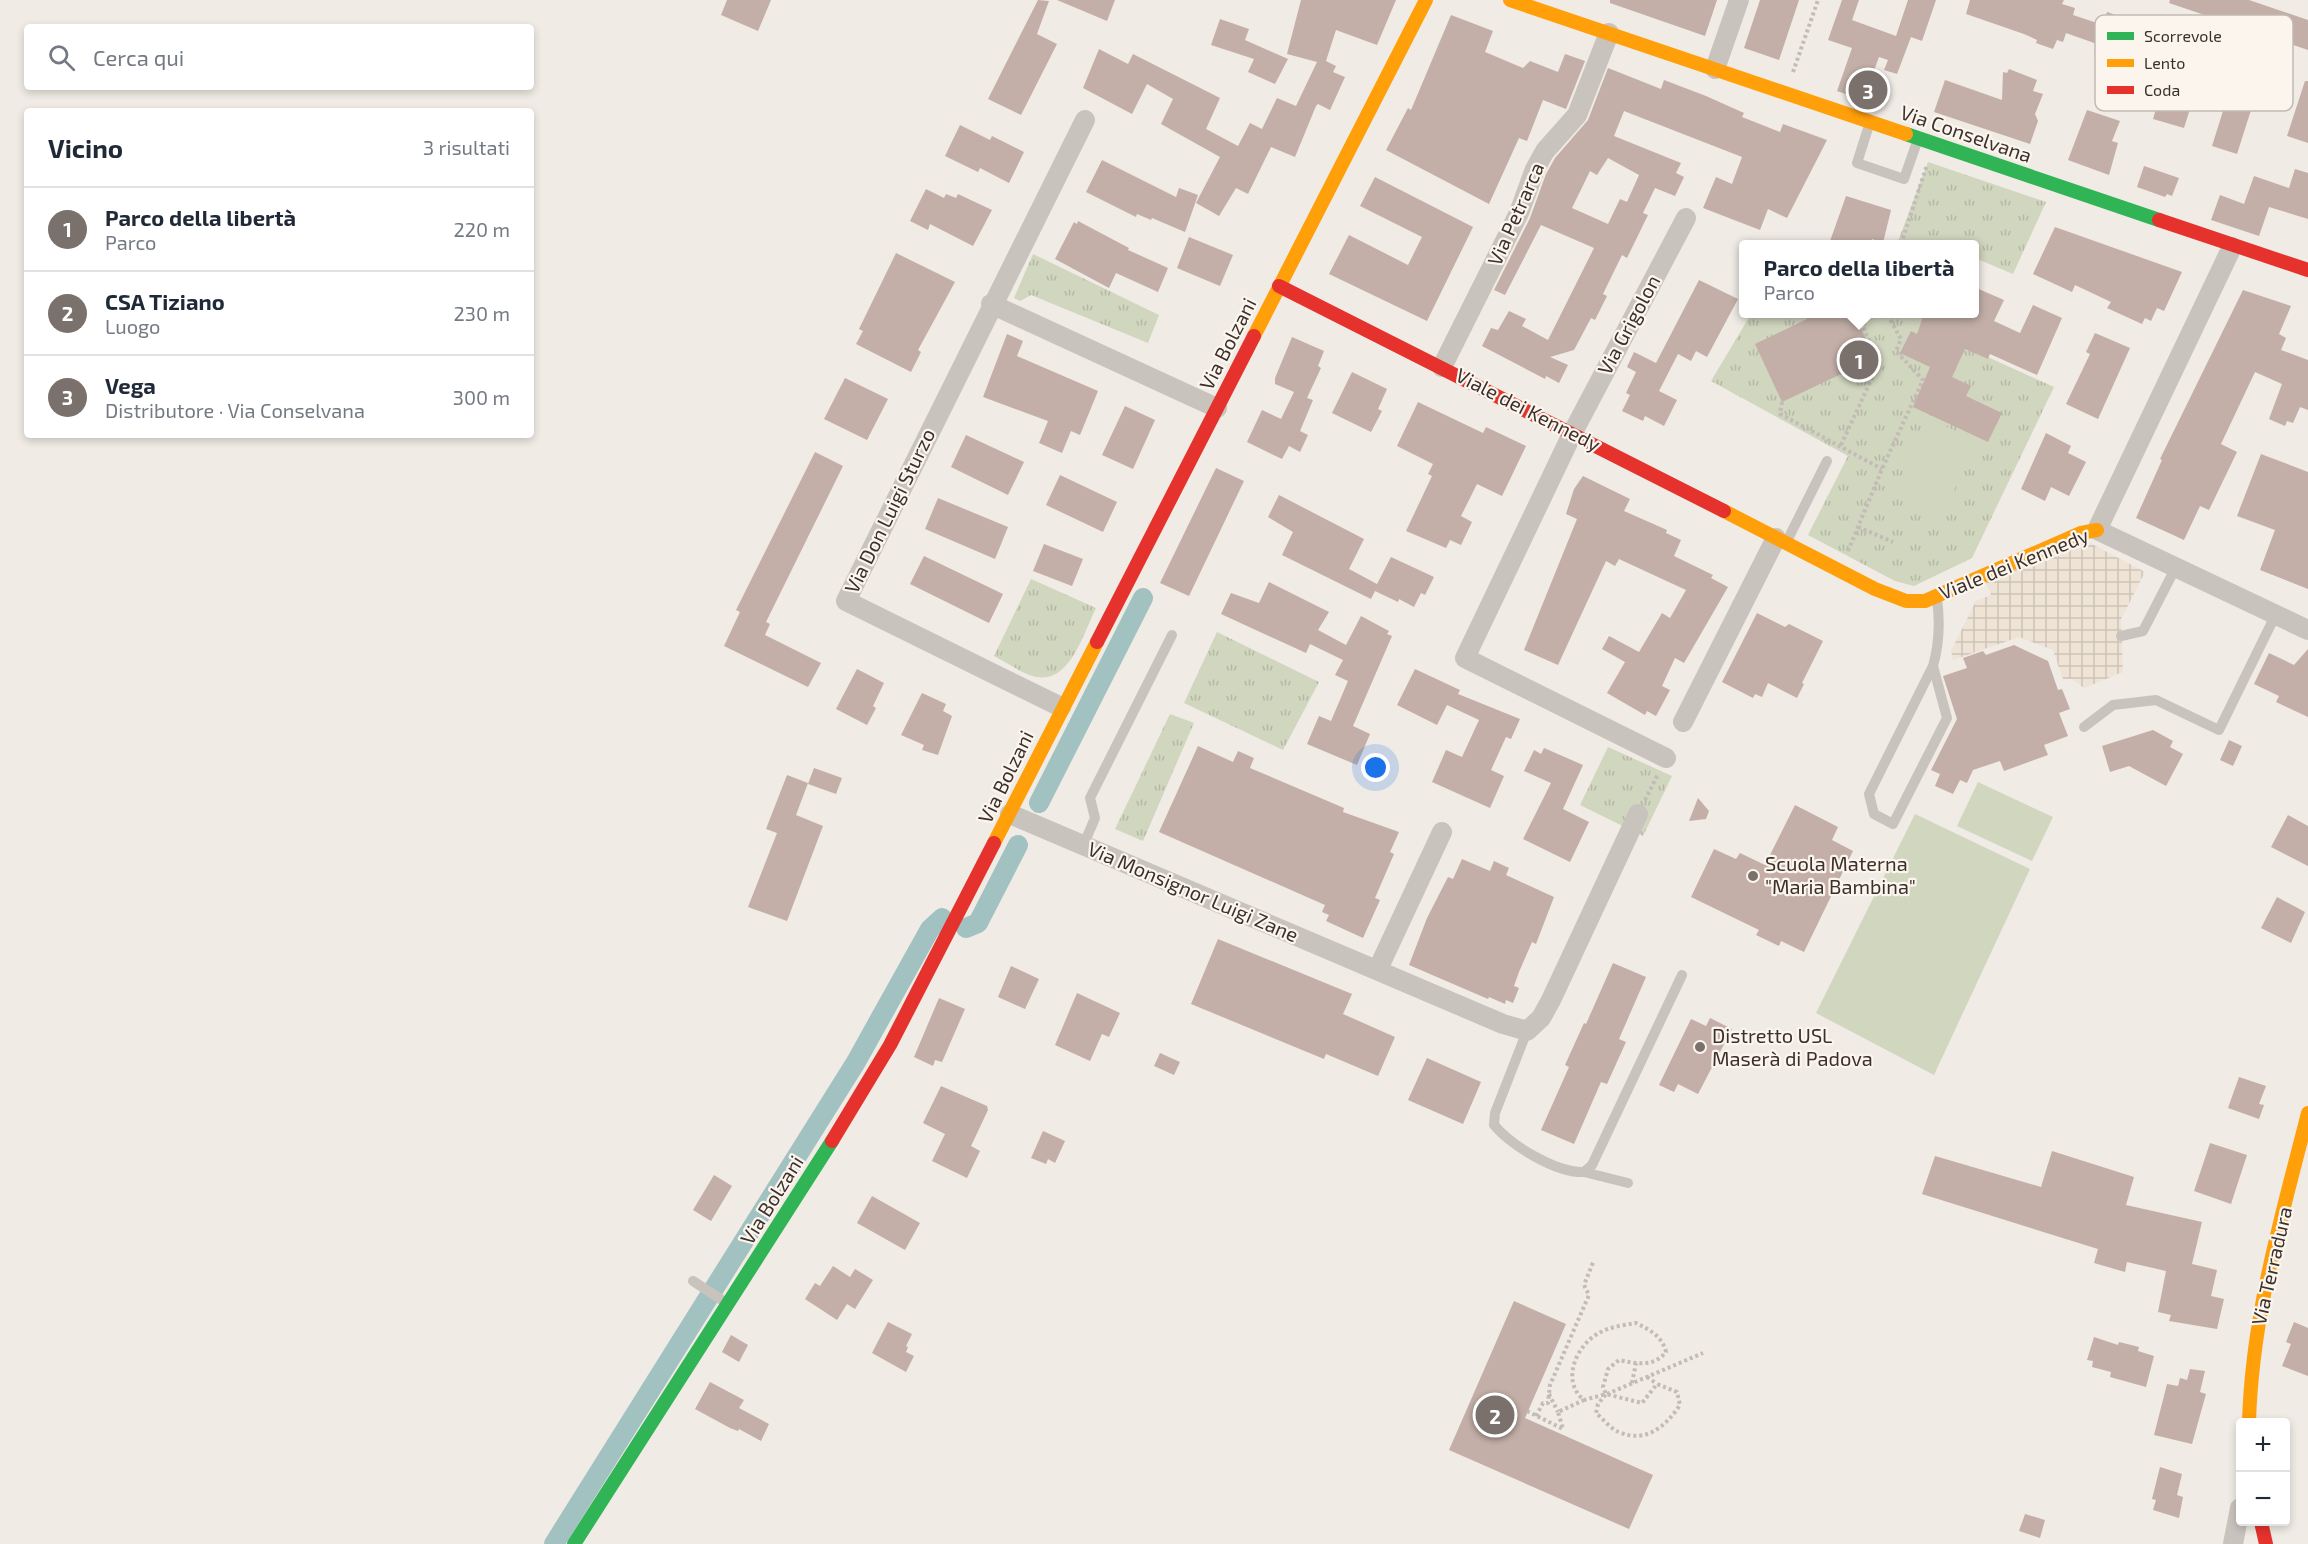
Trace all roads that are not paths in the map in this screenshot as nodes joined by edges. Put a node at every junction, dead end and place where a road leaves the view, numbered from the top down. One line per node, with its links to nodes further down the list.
1 (1426, 0): 12 (street, Via Bolzani)
2 (1510, 0): 4 (street, Via Conselvana)
3 (1739, 0): 5 (street)
4 (1609, 33): 5 (street, Via Conselvana); 14 (street, Via Petrarca)
5 (1716, 69): 7 (street, Via Conselvana)
6 (1084, 120): 13 (street, Via Don Luigi Sturzo)
7 (1870, 122): 8 (street, Via Conselvana); 8 (lane)
8 (1918, 138): 10 (street, Via Conselvana)
9 (1686, 218): 16 (street, Via Grigolon)
10 (2232, 246): 11 (street, Via Conselvana); 18 (street, Viale dei Kennedy)
11 (2308, 270)
12 (1279, 286): 14 (street, Viale dei Kennedy); 15 (street, Via Bolzani)
13 (991, 304): 15 (street); 27 (street, Via Don Luigi Sturzo)
14 (1442, 367): 16 (street, Viale dei Kennedy)
15 (1216, 408): 27 (street, Via Bolzani)
16 (1573, 432): 19 (street, Viale dei Kennedy); 30 (street, Via Grigolon)
17 (1827, 461): 19 (lane)
18 (2097, 530): 20 (street); 21 (street, Viale dei Kennedy)
19 (1781, 540): 21 (street, Viale dei Kennedy); 28 (street)
20 (2176, 567): 22 (street); 25 (lane)
21 (1936, 595): 26 (lane)
22 (2276, 614): 23 (street); 29 (lane)
23 (2308, 630)
24 (1172, 635): 34 (lane)
25 (2121, 636)
26 (1933, 666): 26 (lane)
27 (1062, 707): 31 (street, Via Bolzani)
28 (1683, 722)
29 (2084, 728)
30 (1666, 758)
31 (1010, 814): 34 (street, Via Monsignor Luigi Zane); 43 (street, Via Bolzani)
32 (1638, 814): 37 (street)
33 (1442, 832): 35 (street)
34 (1083, 846): 35 (street, Via Monsignor Luigi Zane)
35 (1378, 969): 37 (street, Via Monsignor Luigi Zane)
36 (1682, 975): 39 (lane)
37 (1527, 1031): 39 (lane)
38 (2308, 1113): 40 (street, Via Terradura)
39 (1584, 1172): 41 (lane)
40 (2300, 1182): 44 (street, Via Terradura)
41 (1628, 1183)
42 (696, 1284): 43 (lane)
43 (723, 1301): 47 (street, Via Bolzani)
44 (2249, 1418)
45 (2237, 1526): 48 (street)
46 (2262, 1526): 49 (street)
47 (574, 1544)
48 (2233, 1544)
49 (2266, 1544)

